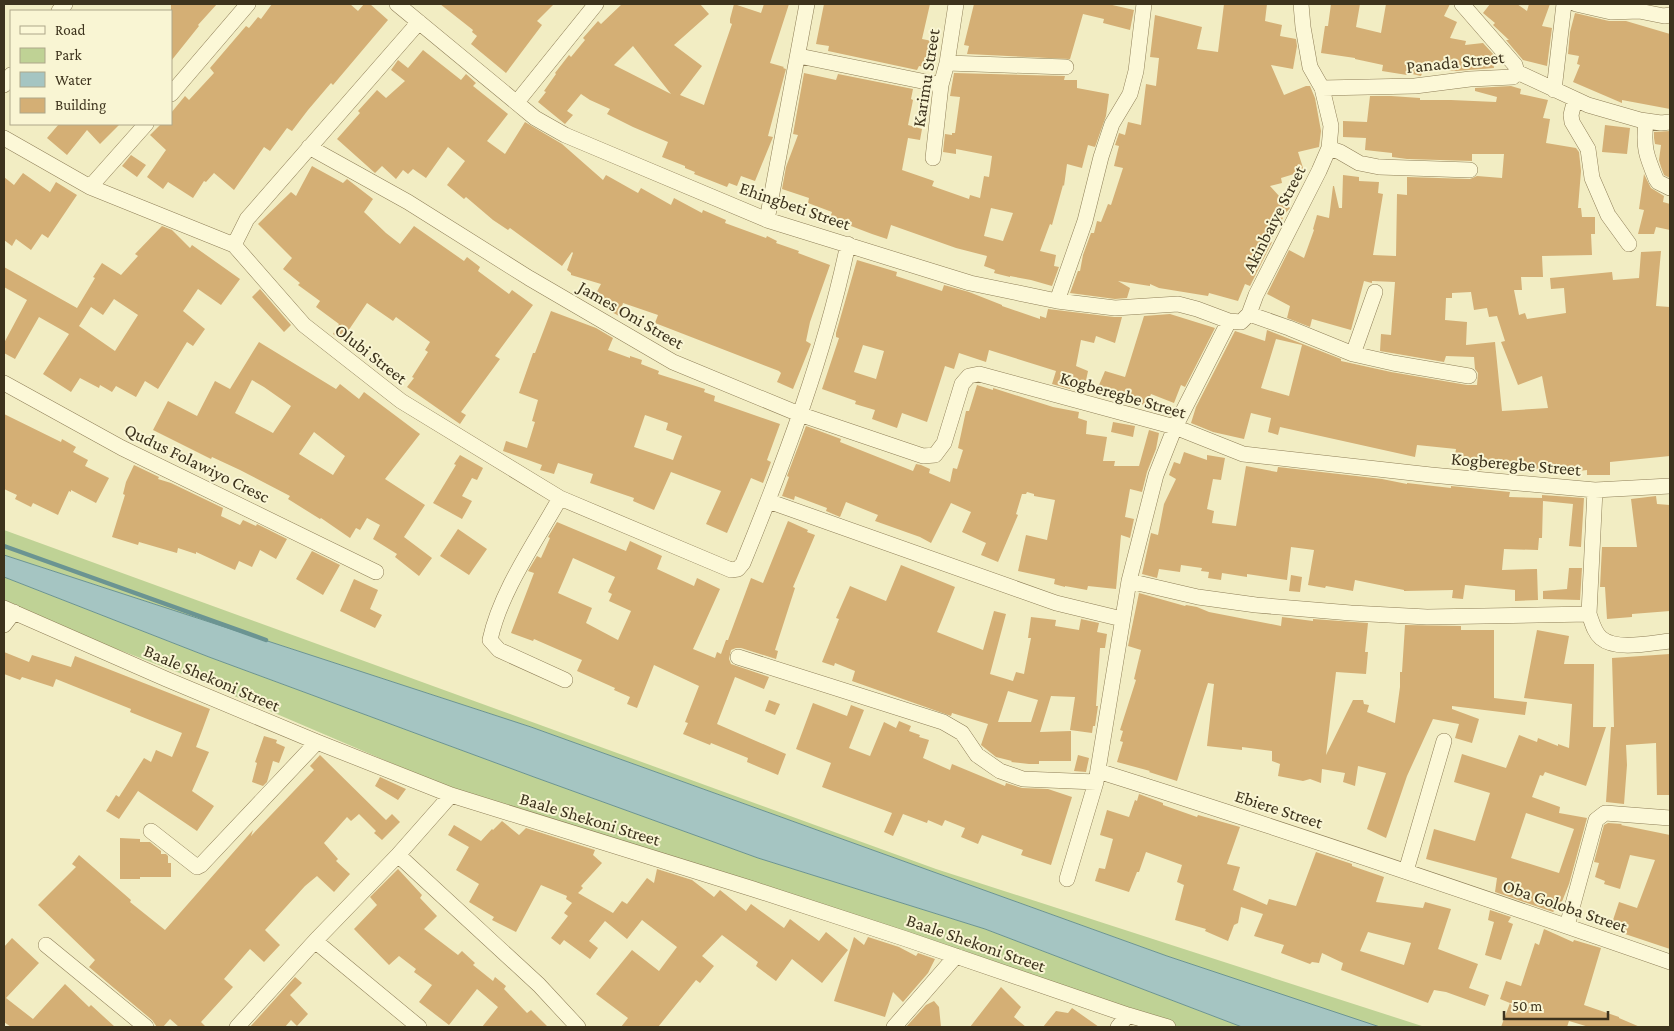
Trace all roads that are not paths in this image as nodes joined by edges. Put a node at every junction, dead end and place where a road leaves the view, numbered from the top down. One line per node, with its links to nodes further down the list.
1 (248, 4): 20 (street)
2 (397, 4): 12 (street, Ehingbeti Street)
3 (596, 4): 22 (street)
4 (807, 4): 13 (street)
5 (956, 4): 14 (street, Karimu Street)
6 (1144, 4): 38 (street)
7 (1301, 4): 18 (street, Akinbaiye Street)
8 (1462, 4): 16 (street)
9 (1564, 4): 19 (street)
10 (1576, 4): 11 (street)
11 (1670, 15)
12 (419, 22): 22 (street, Ehingbeti Street); 27 (street)
13 (799, 56): 17 (street); 33 (street)
14 (947, 63): 15 (street); 17 (street, Karimu Street)
15 (1066, 67)
16 (1517, 72): 18 (street, Panada Street); 19 (street, Panada Street)
17 (941, 86): 29 (street, Karimu Street)
18 (1322, 88): 28 (street, Akinbaiye Street)
19 (1554, 90): 21 (street, Panada Street)
20 (172, 93)
21 (1575, 100): 23 (street, Panada Street); 35 (street)
22 (517, 102): 33 (street, Ehingbeti Street)
23 (1646, 121): 24 (street, Panada Street); 32 (street)
24 (1670, 122)
25 (145, 125): 31 (street)
26 (4, 138): 31 (street, Olubi Street)
27 (309, 147): 36 (street); 44 (street, James Oni Street)
28 (1329, 148): 30 (street); 39 (street, Akinbaiye Street)
29 (933, 158)
30 (1470, 170)
31 (90, 188): 36 (street, Olubi Street)
32 (1670, 188)
33 (767, 220): 34 (street, Ehingbeti Street)
34 (848, 244): 38 (street, Ehingbeti Street); 44 (street)
35 (1630, 244)
36 (234, 245): 48 (street, Olubi Street)
37 (1375, 292): 41 (street)
38 (1057, 301): 40 (street, Ehingbeti Street)
39 (1249, 314): 40 (street); 41 (street)
40 (1229, 321): 45 (street)
41 (1353, 354): 42 (street)
42 (1469, 376)
43 (4, 383): 50 (street, Qudus Folawiyo Cresc)
44 (799, 414): 45 (street, Kogberegbe Street); 49 (street)
45 (1175, 427): 47 (street, Kogberegbe Street); 51 (street)
46 (1670, 486): 47 (street, Kogberegbe Street)
47 (1595, 490): 53 (street)
48 (560, 498): 49 (street, Olubi Street); 58 (street)
49 (768, 501): 54 (street)
50 (376, 572)
51 (1129, 581): 53 (street); 54 (street)
52 (9, 610): 55 (street); 60 (street, Baale Shekoni Street)
53 (1589, 614): 56 (street)
54 (1122, 619): 61 (street)
55 (4, 625)
56 (1670, 641)
57 (738, 657): 61 (street, Ebiere Street)
58 (565, 680)
59 (1444, 741): 66 (street)
60 (317, 742): 62 (street, Baale Shekoni Street); 64 (street)
61 (1097, 776): 66 (street, Ebiere Street); 67 (street)
62 (451, 795): 65 (street); 72 (street, Baale Shekoni Street)
63 (1670, 818): 69 (street)
64 (151, 830)
65 (398, 855): 70 (street); 78 (street)
66 (1406, 871): 68 (street, Ebiere Street)
67 (1067, 879)
68 (1448, 886): 69 (street, Oba Goloba Street)
69 (1567, 926): 73 (street, Oba Goloba Street)
70 (314, 941): 76 (street); 77 (street)
71 (46, 945): 75 (street)
72 (956, 956): 74 (street, Baale Shekoni Street); 79 (street)
73 (1670, 962)
74 (1128, 1015): 80 (street); 81 (street, Baale Shekoni Street)
75 (146, 1027)
76 (238, 1027)
77 (419, 1027)
78 (578, 1027)
79 (894, 1027)
80 (1118, 1027)
81 (1168, 1027)

